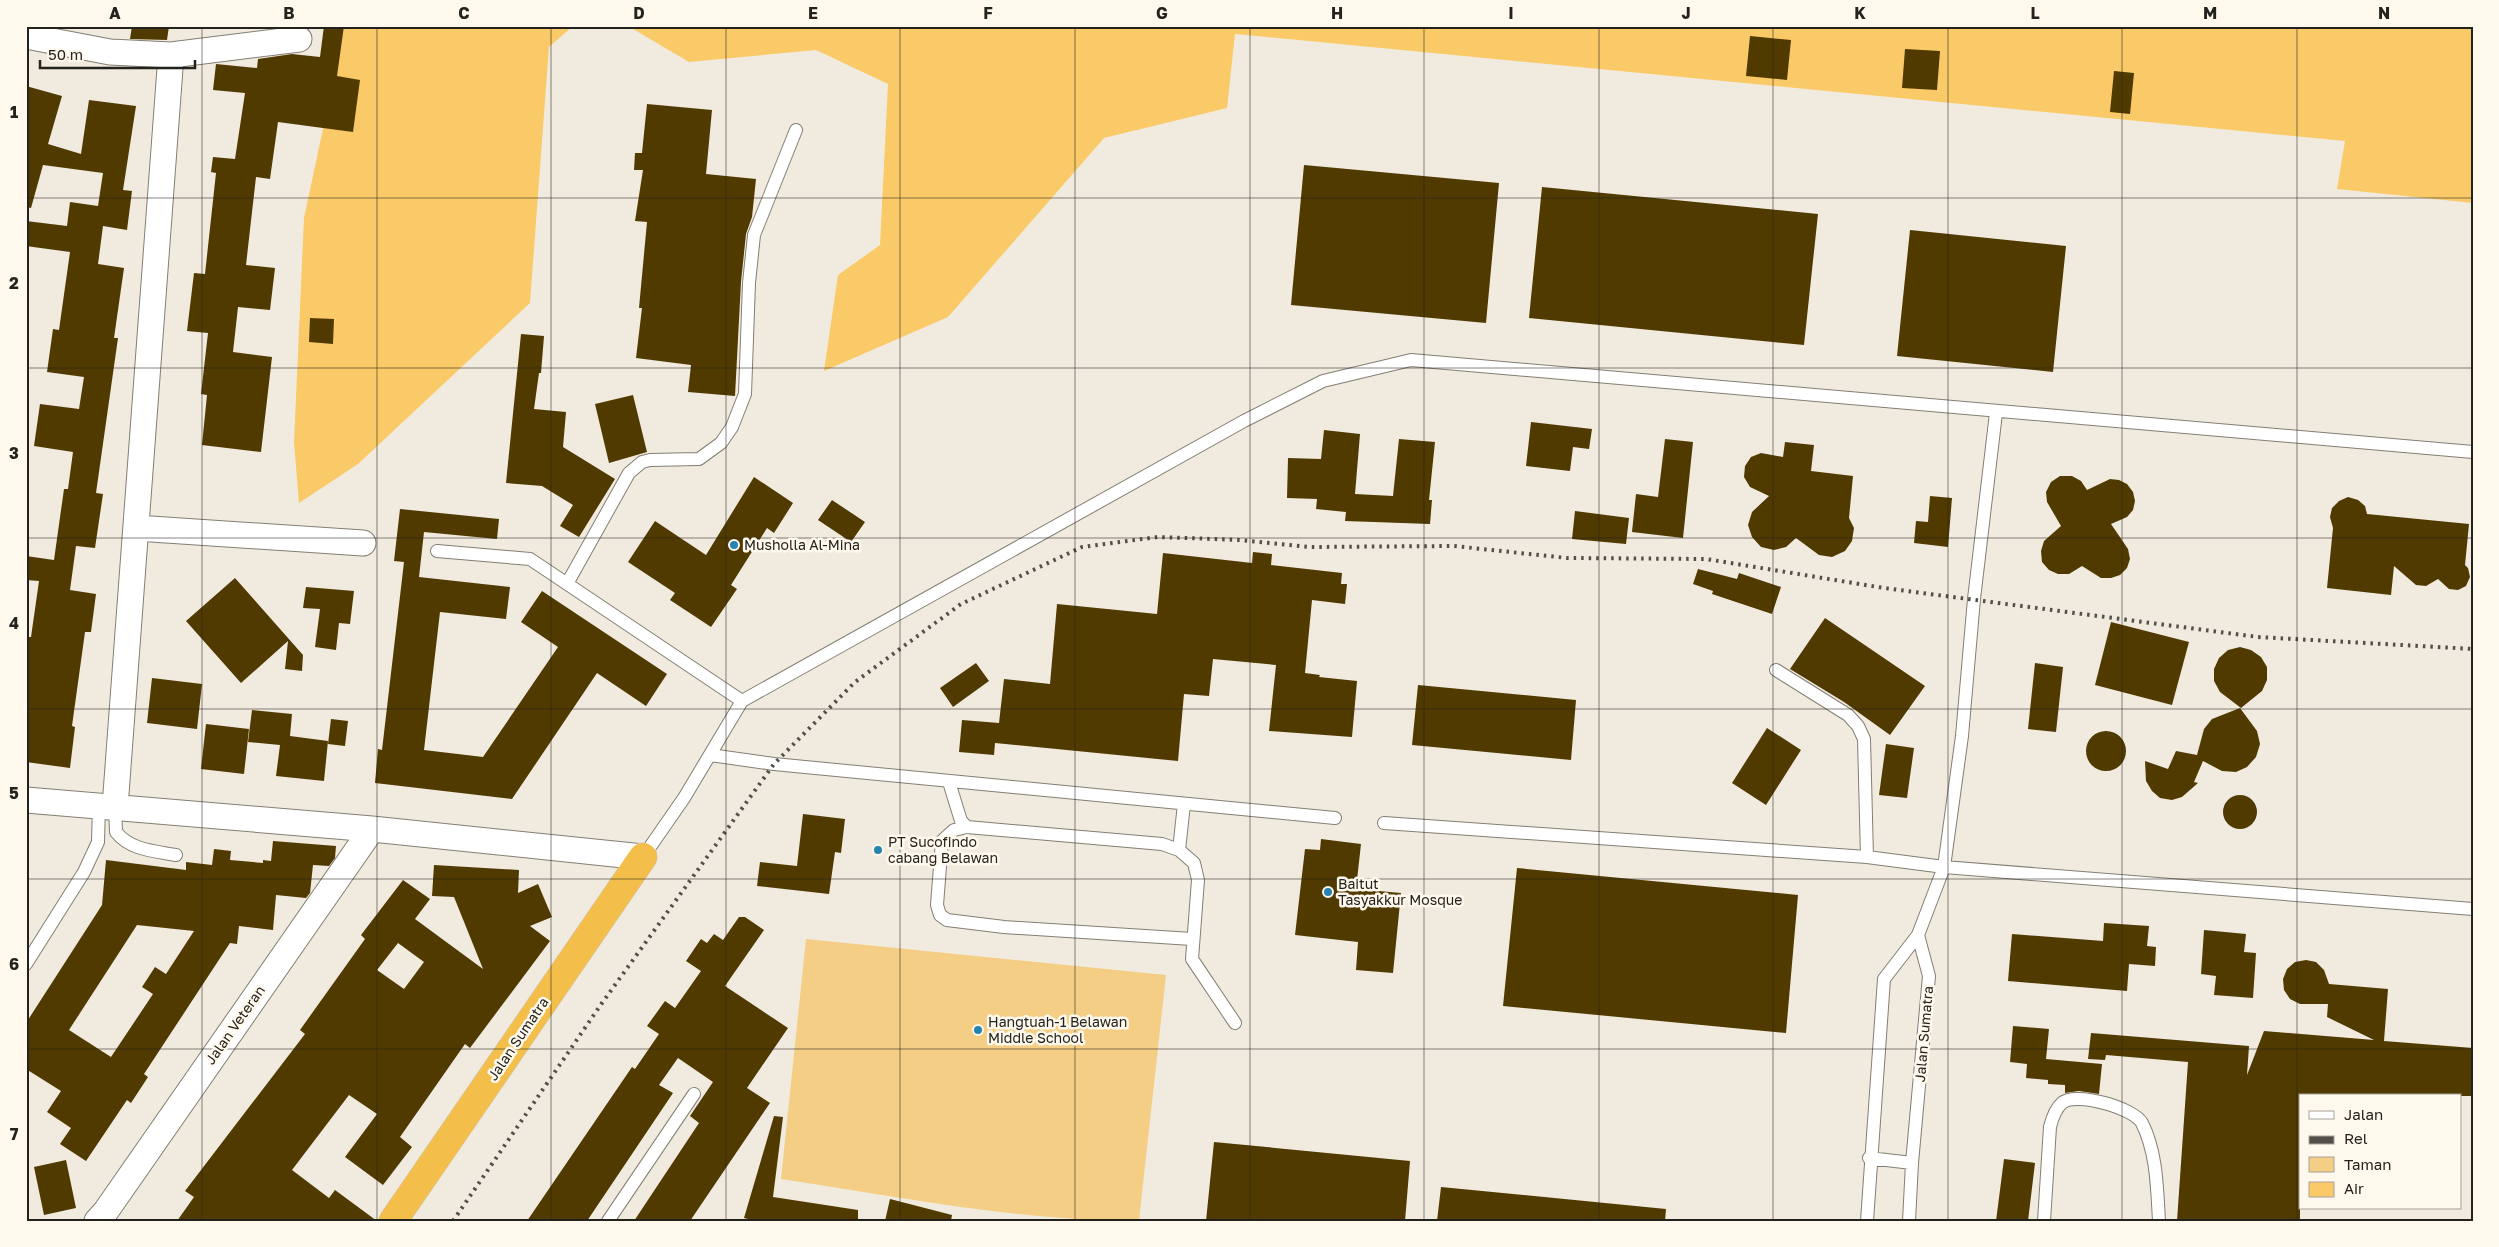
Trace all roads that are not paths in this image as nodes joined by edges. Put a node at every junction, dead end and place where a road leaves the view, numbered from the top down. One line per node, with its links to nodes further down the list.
1 (26, 36): 3 (street)
2 (299, 39): 3 (street)
3 (171, 55): 7 (street)
4 (796, 130): 10 (lane)
5 (1996, 413): 6 (lane); 12 (lane); 26 (lane)
6 (2473, 452)
7 (136, 528): 8 (street); 17 (street)
8 (363, 543)
9 (437, 551): 10 (lane)
10 (568, 582): 12 (lane)
11 (1776, 670): 25 (lane)
12 (742, 701): 13 (lane)
13 (710, 755): 14 (lane); 24 (lane)
14 (949, 782): 16 (lane); 20 (lane)
15 (26, 800): 17 (street)
16 (1184, 804): 18 (lane); 22 (lane)
17 (107, 807): 21 (street); 23 (lane); 30 (lane)
18 (1335, 818)
19 (1384, 823): 25 (lane)
20 (967, 827): 22 (lane); 29 (lane)
21 (372, 829): 24 (street); 35 (street, Jalan Veteran)
22 (1179, 850): 29 (lane)
23 (176, 855)
24 (643, 857): 36 (highway, Jalan Sumatra)
25 (1867, 857): 26 (lane)
26 (1944, 867): 27 (lane); 28 (lane)
27 (2473, 909)
28 (1918, 935): 33 (lane); 34 (lane, Jalan Sumatra)
29 (1192, 939): 31 (lane)
30 (26, 964)
31 (1235, 1023)
32 (694, 1094): 37 (lane)
33 (1869, 1158): 34 (lane); 38 (lane)
34 (1912, 1163): 39 (lane, Jalan Sumatra)
35 (97, 1221)
36 (393, 1221)
37 (608, 1221)
38 (1867, 1221)
39 (1909, 1221)
40 (2044, 1221): 41 (lane)
41 (2159, 1221)

